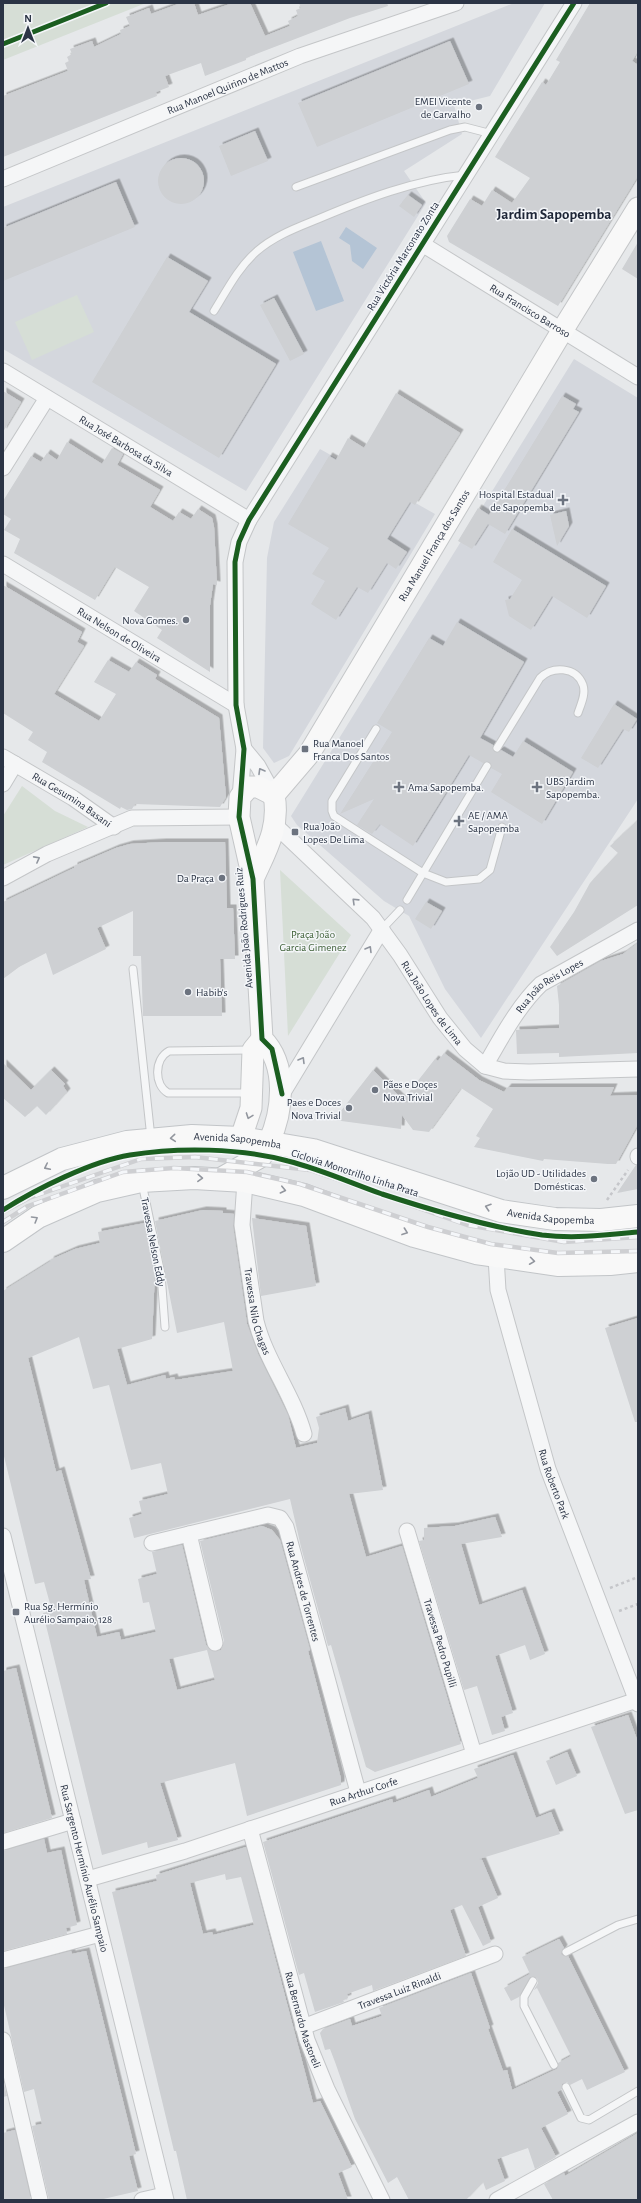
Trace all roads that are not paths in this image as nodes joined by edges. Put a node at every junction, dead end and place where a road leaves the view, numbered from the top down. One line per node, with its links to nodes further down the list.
1 (456, 3): 5 (street, Rua Manoel Quirino de Mattos)
2 (574, 3): 3 (street, Rua Victória Marconato Zonta)
3 (492, 134): 4 (street, Rua Victória Marconato Zonta); 6 (lane)
4 (466, 175): 8 (street, Rua Victória Marconato Zonta); 9 (lane)
5 (3, 180)
6 (296, 187)
7 (638, 208): 10 (street, Rua Manuel França dos Santos)
8 (422, 244): 10 (street, Rua Francisco Barroso); 15 (street, Rua Victória Marconato Zonta)
9 (214, 311)
10 (562, 331): 12 (street, Rua Francisco Barroso); 25 (street, Rua Manuel França dos Santos)
11 (3, 371): 13 (street, Rua José Barbosa da Silva)
12 (638, 377)
13 (47, 398): 14 (street); 15 (street, Rua José Barbosa da Silva)
14 (3, 468)
15 (249, 520): 17 (street, Avenida João Rodrigues Ruiz)
16 (3, 564): 17 (street, Rua Nelson de Oliveira)
17 (236, 705): 21 (street, Avenida João Rodrigues Ruiz)
18 (578, 713): 20 (lane)
19 (376, 729): 30 (lane)
20 (497, 748)
21 (244, 749): 25 (street, one-way to 21); 26 (street, Avenida João Rodrigues Ruiz)
22 (9, 761): 24 (street); 28 (street, Rua Gesumina Basani)
23 (487, 766): 30 (lane)
24 (3, 784)
25 (274, 795): 26 (street); 27 (street)
26 (240, 807): 28 (street, Rua Gesumina Basani); 32 (street, Avenida João Rodrigues Ruiz)
27 (276, 826): 32 (street); 35 (street, Rua João Lopes de Lima, one-way to 27)
28 (114, 827): 31 (street, one-way to 28)
29 (502, 827): 30 (lane)
30 (423, 873): 33 (lane)
31 (3, 878)
32 (253, 880): 38 (street, Avenida João Rodrigues Ruiz)
33 (407, 900)
34 (400, 910): 35 (lane)
35 (382, 929): 39 (street, Rua João Lopes de Lima); 42 (street, one-way to 35)
36 (638, 930): 39 (street, Rua João Reis Lopes)
37 (134, 969): 44 (lane)
38 (258, 1045): 41 (street, Avenida João Rodrigues Ruiz); 41 (lane); 42 (street)
39 (485, 1066): 40 (street, Rua João Lopes de Lima)
40 (638, 1069)
41 (252, 1093): 43 (street, Avenida João Rodrigues Ruiz, one-way to 43)
42 (282, 1094): 45 (street)
43 (241, 1138): 44 (main road, Avenida Sapopemba, one-way to 44); 45 (main road, Avenida Sapopemba)
44 (151, 1140): 49 (main road, Avenida Sapopemba, one-way to 49)
45 (269, 1142): 46 (main road); 50 (main road, Avenida Sapopemba, one-way to 45)
46 (221, 1179): 47 (main road, one-way to 46); 48 (main road)
47 (141, 1181): 51 (main road, one-way to 47); 54 (lane, Travessa Nelson Eddy)
48 (245, 1181): 52 (main road, one-way to 52); 55 (street, Travessa Nilo Chagas)
49 (3, 1188)
50 (638, 1216)
51 (3, 1241)
52 (496, 1257): 53 (main road, one-way to 53); 61 (street, Rua Roberto Park)
53 (638, 1261)
54 (165, 1327)
55 (304, 1434)
56 (407, 1531): 62 (street, Travessa Pedro Pupilli)
57 (189, 1534): 59 (street, Rua Andres de Torrentes); 60 (street); 63 (street, Rua Andres de Torrentes)
58 (3, 1536): 64 (street, Rua Sargento Hermínio Aurélio Sampaio)
59 (152, 1543)
60 (215, 1643)
61 (637, 1702): 62 (street, Rua Arthur Corfe)
62 (474, 1754): 63 (street, Rua Arthur Corfe)
63 (358, 1792): 65 (street, Rua Arthur Corfe)
64 (73, 1821): 66 (street); 67 (street, Rua Sargento Hermínio Aurélio Sampaio)
65 (250, 1829): 67 (street, Rua Arthur Corfe); 74 (street, Rua Bernardo Mastoreli)
66 (3, 1842)
67 (88, 1879): 69 (street, Rua Sargento Hermínio Aurélio Sampaio)
68 (638, 1919): 70 (lane)
69 (100, 1934): 72 (street); 80 (street, Rua Sargento Hermínio Aurélio Sampaio)
70 (566, 1952)
71 (495, 1954): 74 (street, Travessa Luiz Rinaldi)
72 (3, 1960)
73 (534, 1981): 76 (lane)
74 (303, 2027): 83 (street, Rua Bernardo Mastoreli)
75 (3, 2040): 81 (street)
76 (554, 2065)
77 (566, 2087): 78 (lane)
78 (638, 2091)
79 (638, 2122): 84 (street)
80 (165, 2197): 82 (street)
81 (40, 2200)
82 (142, 2200)
83 (382, 2200)
84 (497, 2200)

